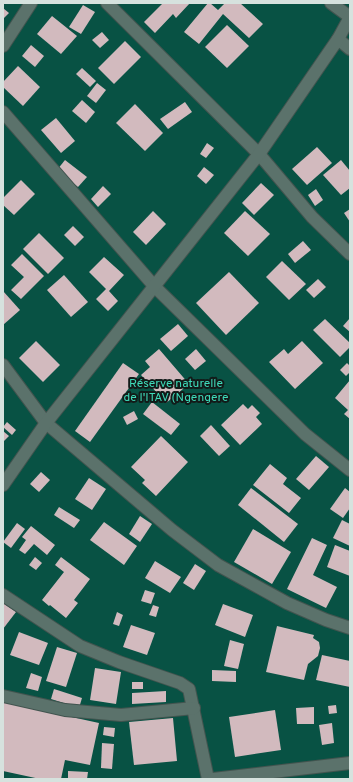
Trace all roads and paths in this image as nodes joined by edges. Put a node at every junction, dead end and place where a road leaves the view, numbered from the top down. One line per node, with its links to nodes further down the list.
1 (31, 3): 6 (street)
2 (107, 3): 9 (street)
3 (330, 3): 4 (street)
4 (350, 17): 5 (street)
5 (338, 39): 7 (street); 9 (street)
6 (3, 46)
7 (350, 48)
8 (3, 112): 11 (street)
9 (259, 154): 10 (street); 11 (street)
10 (350, 254)
11 (155, 287): 13 (street); 14 (street)
12 (3, 365): 13 (street)
13 (46, 423): 15 (street); 17 (street)
14 (350, 470)
15 (3, 485)
16 (3, 595): 19 (street)
17 (350, 628)
18 (3, 696): 19 (street)
19 (194, 708): 21 (street)
20 (350, 763): 22 (street)
21 (208, 779)
22 (213, 779)

